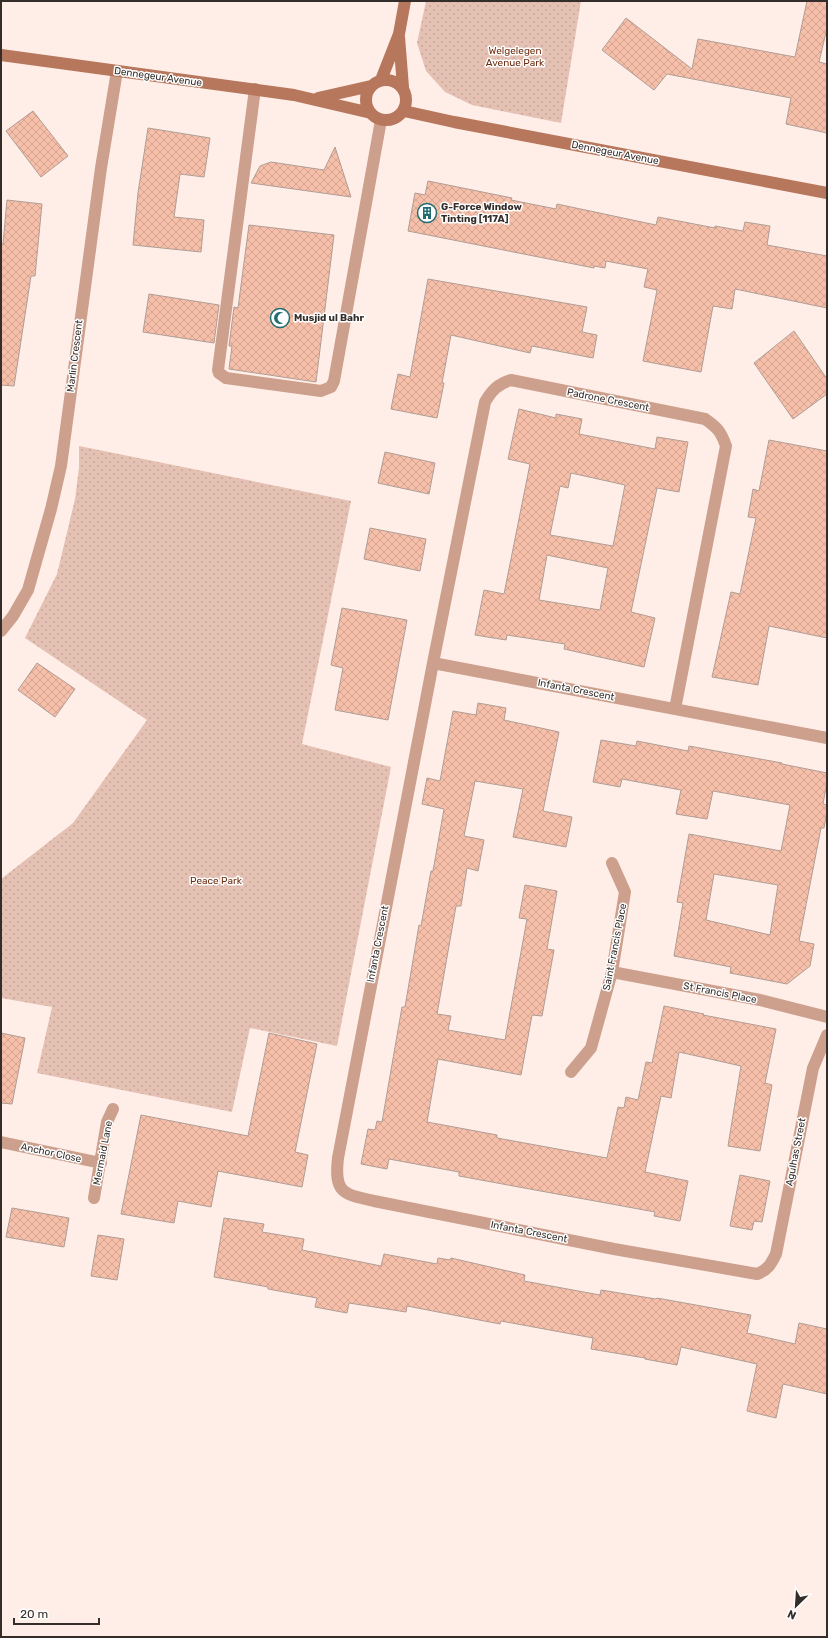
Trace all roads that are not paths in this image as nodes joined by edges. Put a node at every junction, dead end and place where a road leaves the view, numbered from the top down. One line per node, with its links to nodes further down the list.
1 (405, 1): 2 (street)
2 (399, 34): 5 (street); 6 (street)
3 (1, 55): 4 (street, Dennegeur Avenue)
4 (117, 71): 7 (street, Dennegeur Avenue); 13 (street, Marlin Crescent)
5 (376, 83): 6 (street); 8 (street, Dennegeur Avenue); 10 (street)
6 (403, 87): 9 (street)
7 (255, 89): 8 (street, Dennegeur Avenue); 11 (street)
8 (315, 99): 10 (street, Dennegeur Avenue)
9 (404, 111): 11 (street); 12 (street, Dennegeur Avenue)
10 (371, 113): 11 (street)
11 (381, 120)
12 (827, 193)
13 (1, 631)
14 (433, 663): 15 (street, Infanta Crescent); 15 (street, Padrone Crescent); 26 (street, Infanta Crescent)
15 (675, 709): 16 (street, Infanta Crescent)
16 (827, 738)
17 (612, 863): 18 (street, Saint Francis Place)
18 (612, 972): 19 (street, St Francis Place); 21 (street, Saint Francis Place)
19 (827, 1016)
20 (827, 1035): 26 (street, Agulhas Street)
21 (571, 1072)
22 (113, 1109): 24 (street, Mermaid Lane)
23 (1, 1142): 24 (street, Anchor Close)
24 (101, 1163): 25 (street, Mermaid Lane)
25 (94, 1198)
26 (767, 1269)

